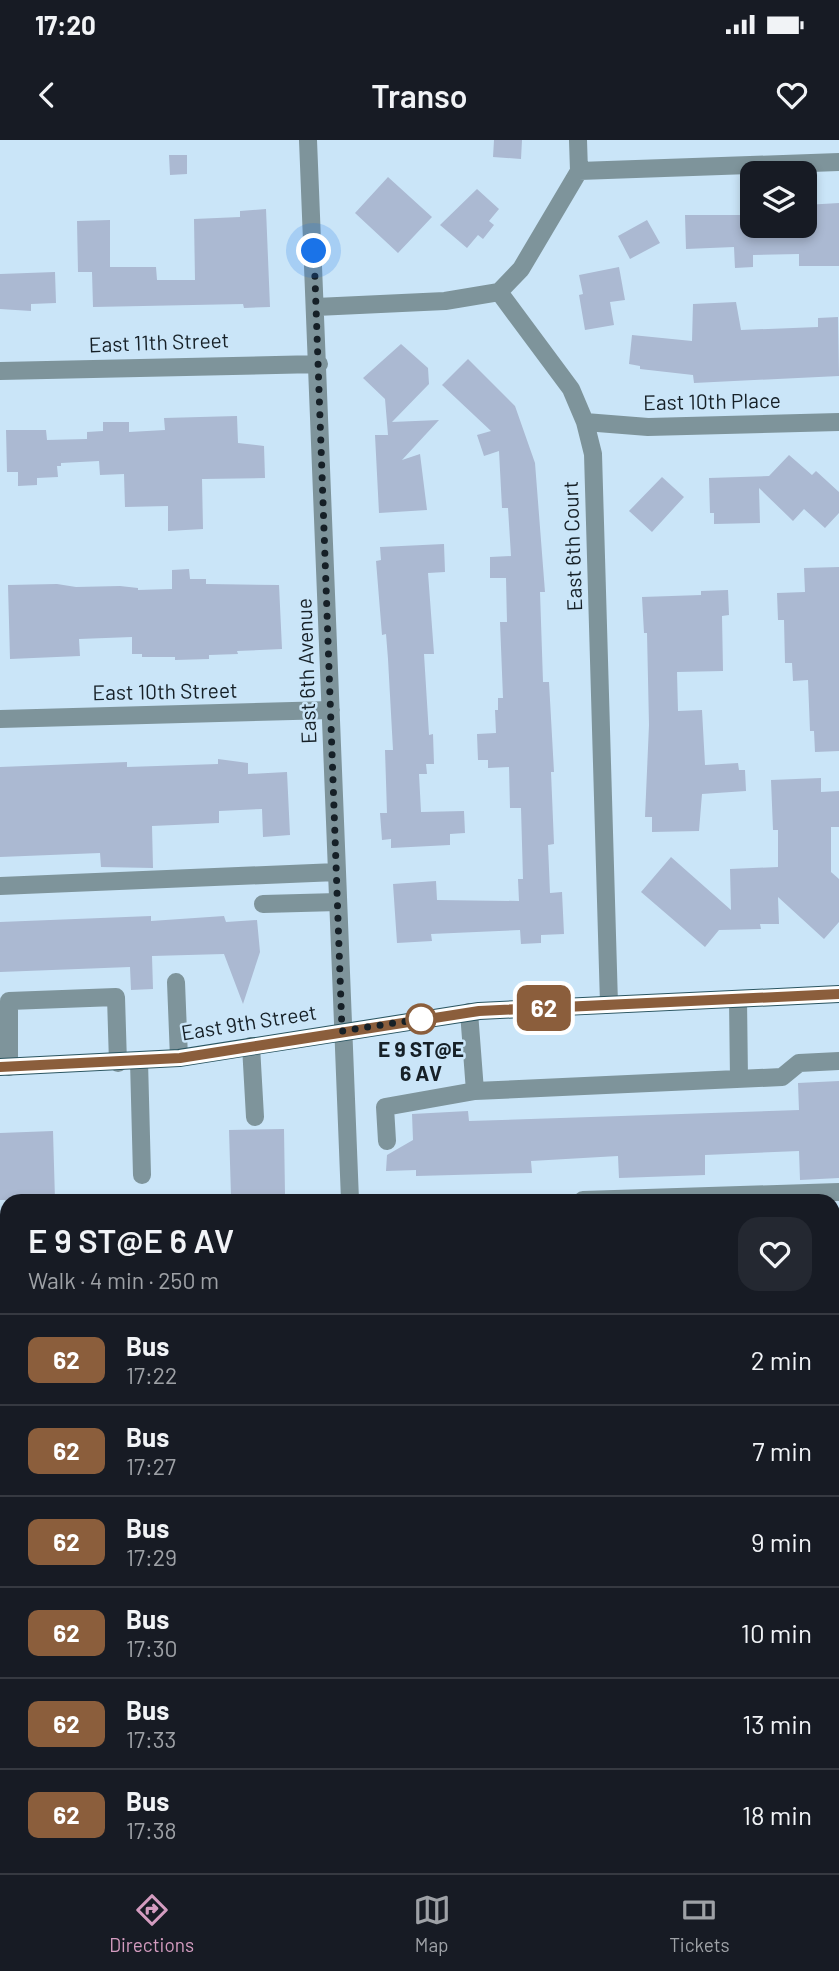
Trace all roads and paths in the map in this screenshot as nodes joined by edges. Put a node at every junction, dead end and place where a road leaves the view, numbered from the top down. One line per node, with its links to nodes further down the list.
1 (308, 140): 6 (street, East 6th Avenue)
2 (578, 140): 4 (street)
3 (839, 162): 4 (street)
4 (579, 171): 5 (street)
5 (499, 292): 6 (street); 9 (street, East 6th Court)
6 (316, 307): 7 (street, East 6th Avenue)
7 (319, 364): 8 (street, East 11th Street); 11 (street, East 6th Avenue)
8 (0, 371)
9 (585, 422): 10 (street, East 10th Place); 20 (street, East 6th Court)
10 (839, 422)
11 (331, 710): 12 (street, East 10th Street); 13 (street, East 6th Avenue)
12 (0, 719)
13 (337, 872): 14 (street); 15 (street, East 6th Avenue)
14 (0, 886)
15 (338, 902): 16 (street); 22 (street, East 6th Avenue)
16 (262, 904)
17 (176, 982): 24 (street)
18 (839, 994): 19 (main road, East 9th Street)
19 (738, 999): 20 (main road, East 9th Street); 29 (street)
20 (609, 1004): 21 (main road, East 9th Street)
21 (469, 1012): 22 (main road, East 9th Street); 30 (street)
22 (342, 1031): 23 (main road, East 9th Street); 35 (street, East 6th Avenue)
23 (250, 1046): 24 (main road, East 9th Street); 31 (street)
24 (180, 1058): 25 (main road, East 9th Street)
25 (139, 1061): 27 (main road, East 9th Street); 33 (street)
26 (839, 1061): 29 (street)
27 (118, 1063): 28 (main road, East 9th Street); 28 (street)
28 (5, 1067)
29 (739, 1079): 30 (street)
30 (475, 1091): 32 (street)
31 (255, 1117)
32 (387, 1141)
33 (142, 1175)
34 (839, 1192): 36 (street)
35 (350, 1194)
36 (775, 1194)

